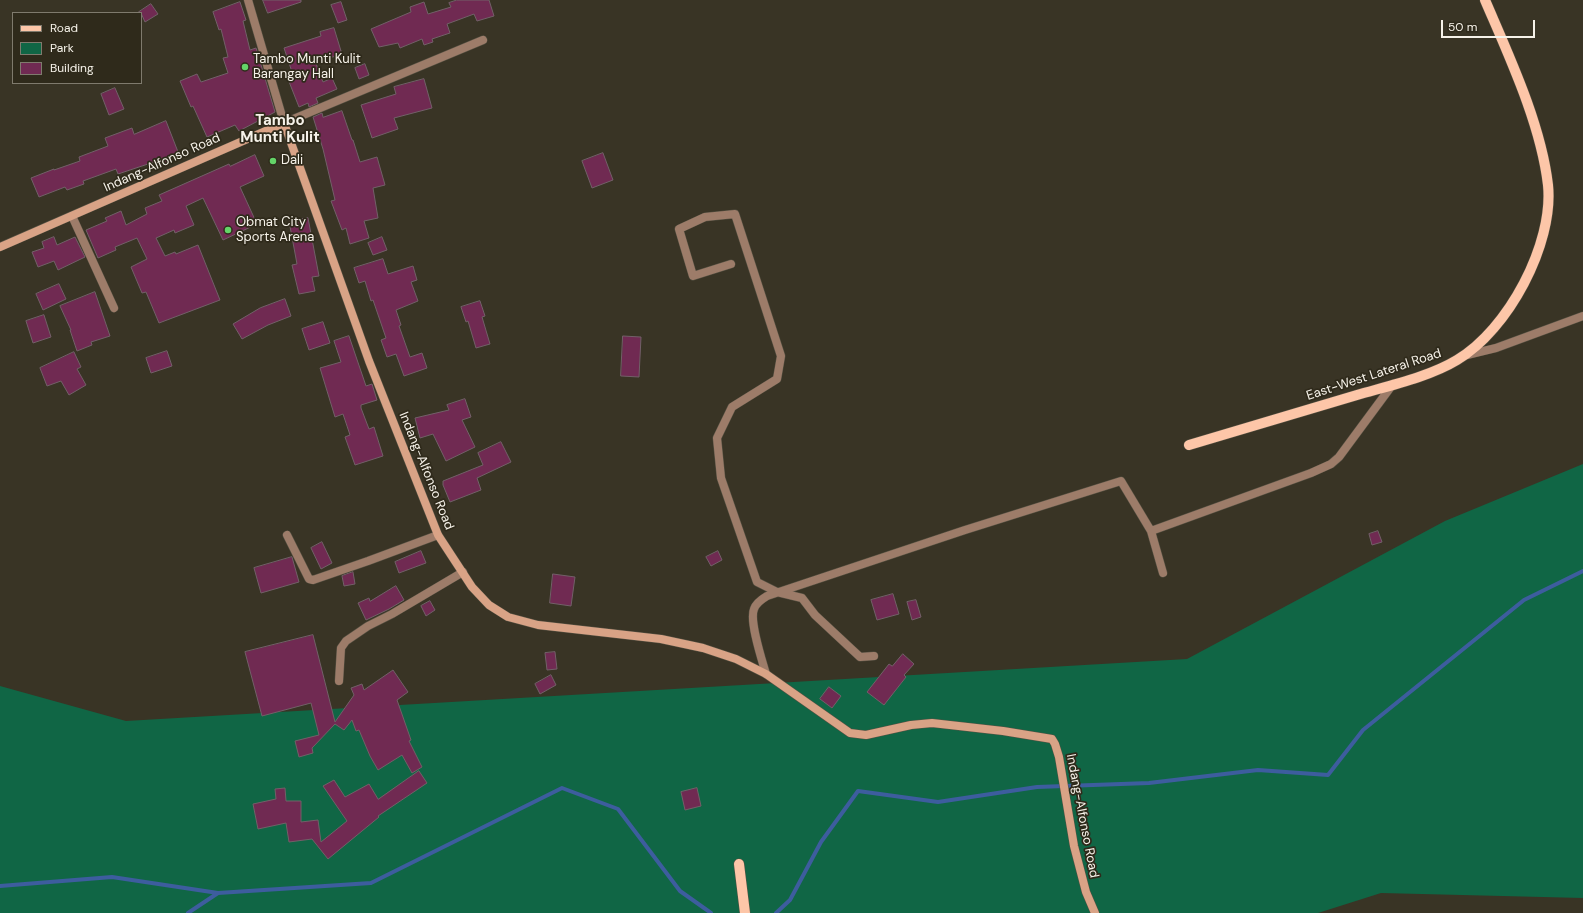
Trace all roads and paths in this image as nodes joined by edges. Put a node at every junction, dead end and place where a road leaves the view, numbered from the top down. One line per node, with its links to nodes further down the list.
1 (248, 0): 4 (street)
2 (1485, 0): 10 (main road, East-West Lateral Road)
3 (483, 40): 4 (street)
4 (284, 123): 5 (main road, Indang-Alfonso Road); 15 (main road, Indang-Alfonso Road)
5 (72, 216): 6 (main road, Indang-Alfonso Road); 8 (street)
6 (0, 247)
7 (731, 264): 18 (street)
8 (114, 308)
9 (1583, 316): 10 (street)
10 (1466, 355): 11 (main road, East-West Lateral Road)
11 (1393, 384): 12 (main road, East-West Lateral Road); 13 (street)
12 (1189, 445)
13 (1152, 531): 17 (street); 18 (street)
14 (287, 535): 15 (street)
15 (438, 535): 16 (main road, Indang-Alfonso Road)
16 (463, 572): 20 (main road, Indang-Alfonso Road); 21 (street)
17 (1163, 573)
18 (777, 592): 19 (street); 20 (street)
19 (874, 656)
20 (766, 674): 24 (main road, Indang-Alfonso Road)
21 (339, 681)
22 (739, 864): 23 (main road)
23 (745, 913)
24 (1095, 913)

